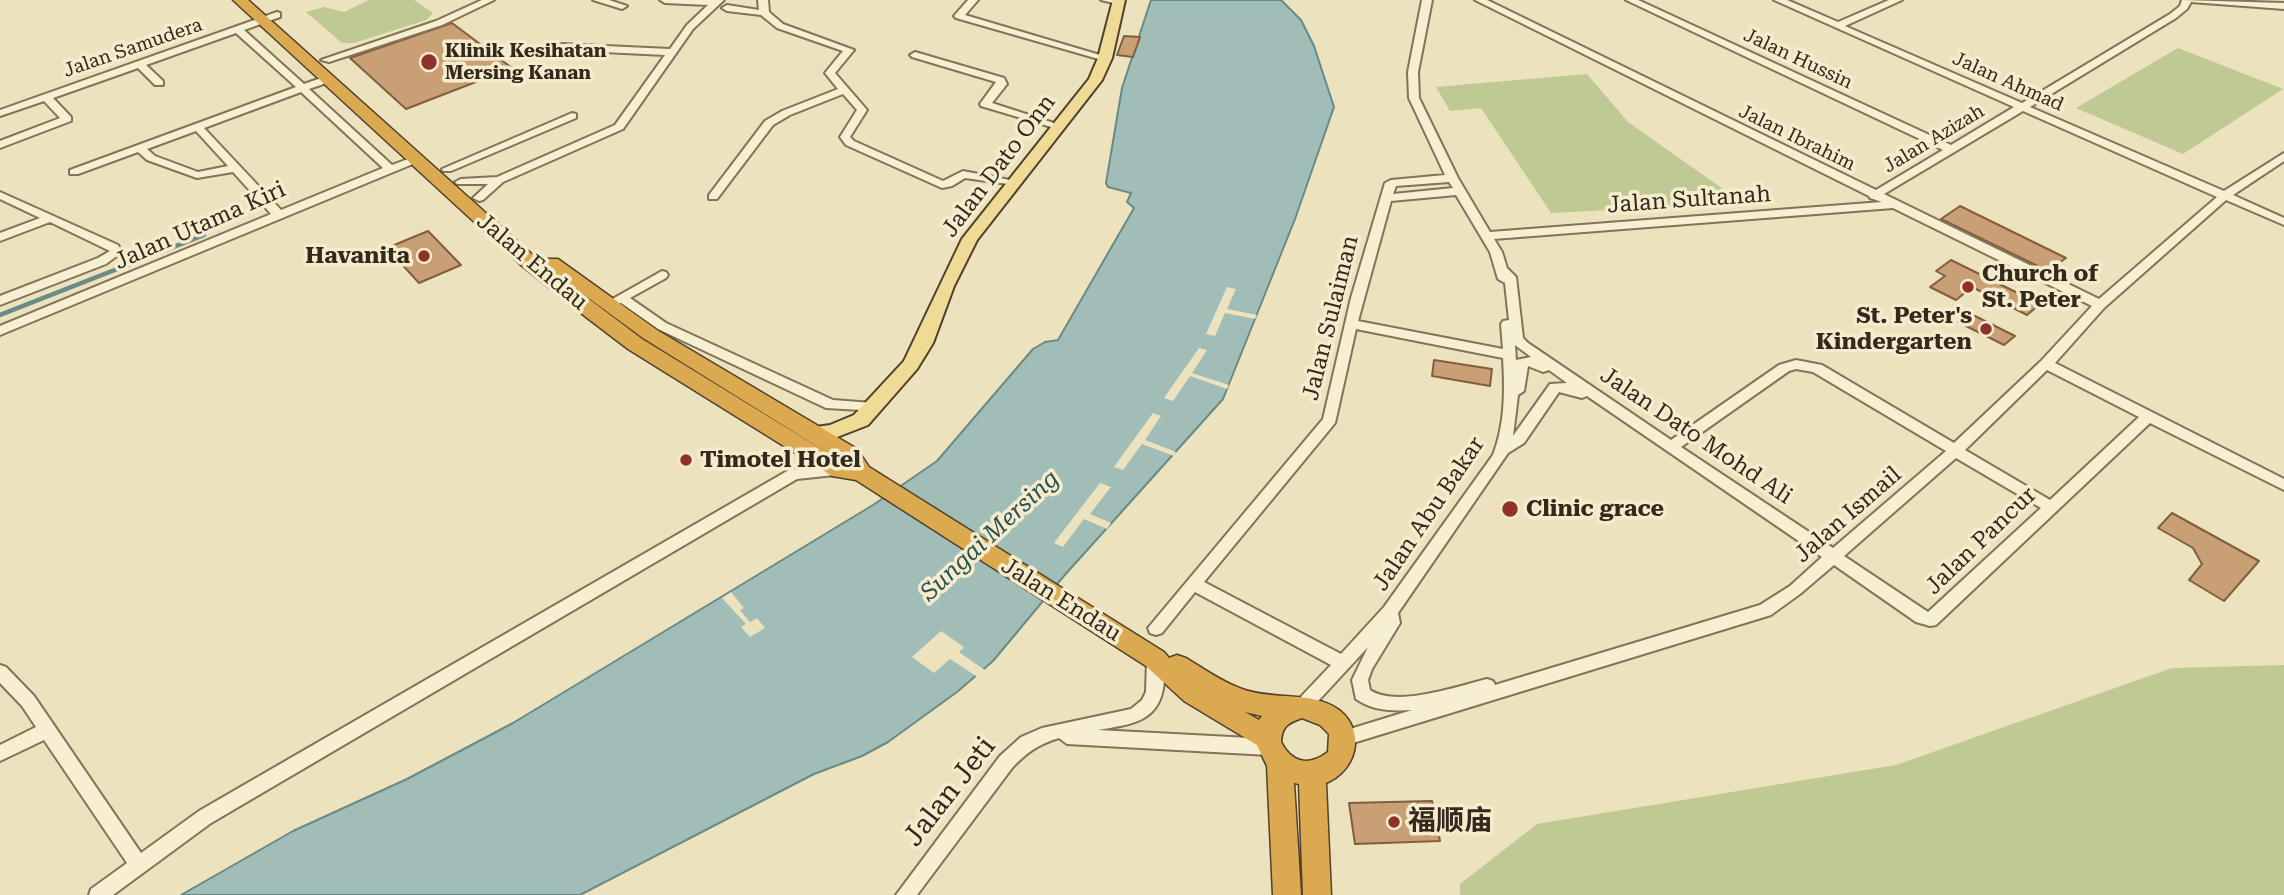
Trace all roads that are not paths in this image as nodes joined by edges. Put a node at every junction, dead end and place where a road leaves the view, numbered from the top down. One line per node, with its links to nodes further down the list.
1 (240, 0): 20 (highway, Jalan Endau)
2 (261, 0): 19 (highway, Jalan Endau)
3 (489, 0): 27 (street)
4 (598, 0): 16 (street)
5 (665, 0): 15 (street)
6 (763, 0): 18 (street)
7 (973, 0): 26 (street)
8 (1114, 0): 26 (main road, Jalan Dato Onn)
9 (1427, 0): 48 (street, Jalan Abu Bakar)
10 (1480, 0): 54 (street, Jalan Ibrahim)
11 (1632, 0): 41 (street, Jalan Hussin)
12 (1779, 0): 21 (street, Jalan Ahmad)
13 (1897, 0): 21 (street)
14 (2189, 0): 17 (street); 34 (street, Jalan Azizah)
15 (720, 4): 18 (street); 24 (street)
16 (622, 6)
17 (2284, 6)
18 (764, 13): 32 (street)
19 (277, 15): 20 (street, Jalan Samudera); 27 (highway, Jalan Endau)
20 (262, 21): 22 (street, Jalan Samudera); 29 (highway, Jalan Endau)
21 (1838, 26): 34 (street, Jalan Ahmad)
22 (238, 29): 28 (street, Jalan Samudera); 31 (street)
23 (562, 47): 24 (street)
24 (673, 52): 49 (street)
25 (915, 55): 37 (street)
26 (1105, 58): 37 (main road, Jalan Dato Onn)
27 (326, 60): 46 (highway, Jalan Endau)
28 (140, 64): 30 (street); 33 (street, Jalan Samudera)
29 (328, 79): 31 (street); 43 (highway, Jalan Endau)
30 (159, 83)
31 (303, 89): 38 (street); 45 (street)
32 (844, 90): 51 (street); 56 (street)
33 (46, 97): 35 (street, Jalan Samudera); 39 (street)
34 (2021, 106): 41 (street, Jalan Azizah); 55 (street, Jalan Ahmad)
35 (0, 113)
36 (572, 116): 46 (street)
37 (1058, 126): 51 (main road, Jalan Dato Onn)
38 (197, 127): 40 (street); 44 (street)
39 (0, 145)
40 (140, 148): 44 (street); 47 (street)
41 (1950, 149): 54 (street, Jalan Azizah)
42 (2284, 156): 55 (street, Jalan Ismail)
43 (416, 159): 45 (street, Jalan Utama Kiri); 58 (highway, Jalan Endau)
44 (237, 168): 60 (street)
45 (390, 169): 60 (street, Jalan Utama Kiri)
46 (447, 169): 50 (highway, Jalan Endau)
47 (74, 172)
48 (1452, 178): 52 (street, Jalan Abu Bakar); 57 (street, Jalan Sulaiman)
49 (499, 180): 50 (street); 58 (street)
50 (461, 182): 58 (highway, Jalan Endau)
51 (1011, 183): 78 (main road, Jalan Dato Onn)
52 (1461, 191): 57 (street); 63 (street, Jalan Abu Bakar)
53 (0, 195): 61 (street)
54 (1874, 195): 59 (street, Jalan Ibrahim)
55 (2224, 196): 62 (street, Jalan Ahmad); 69 (street, Jalan Ismail)
56 (713, 197)
57 (1385, 198): 70 (street, Jalan Sulaiman)
58 (478, 203): 68 (highway, Jalan Endau); 80 (highway, Jalan Endau)
59 (1894, 205): 63 (street, Jalan Sultanah); 69 (street, Jalan Ibrahim)
60 (277, 213): 72 (street, Jalan Utama Kiri)
61 (51, 218): 64 (street); 67 (street)
62 (2284, 222)
63 (1487, 236): 65 (street, Jalan Abu Bakar)
64 (0, 237)
65 (1503, 271): 73 (street, Jalan Abu Bakar); 75 (street)
66 (662, 275): 68 (street)
67 (0, 300)
68 (615, 302): 71 (highway, Jalan Endau)
69 (2100, 305): 74 (street, Jalan Ismail)
70 (1352, 324): 73 (street); 89 (street, Jalan Sulaiman)
71 (656, 330): 78 (street); 80 (highway, Jalan Endau)
72 (0, 331)
73 (1509, 355): 76 (street, Jalan Abu Bakar)
74 (2046, 364): 79 (street); 83 (street, Jalan Ismail)
75 (1568, 376): 76 (street); 77 (street, Jalan Dato Mohd Ali)
76 (1510, 405): 82 (street, Jalan Abu Bakar)
77 (1615, 409): 81 (street, Jalan Dato Mohd Ali); 82 (street)
78 (867, 414): 80 (main road, Jalan Dato Onn); 84 (main road)
79 (2147, 416): 86 (street); 87 (street, Jalan Pancur)
80 (809, 440): 84 (highway, Jalan Endau); 85 (street)
81 (1671, 447): 83 (street); 88 (street, Jalan Dato Mohd Ali)
82 (1503, 449): 90 (street, Jalan Abu Bakar)
83 (1956, 450): 87 (street); 88 (street, Jalan Ismail)
84 (850, 466): 85 (street); 92 (highway, Jalan Endau)
85 (794, 474): 103 (street)
86 (2284, 485)
87 (2050, 507): 88 (street, Jalan Pancur)
88 (1833, 558): 95 (street, Jalan Ismail)
89 (1194, 584): 91 (street, Jalan Sulaiman); 93 (street)
90 (1390, 612): 93 (street, Jalan Abu Bakar); 95 (street)
91 (1156, 628)
92 (1155, 659): 96 (highway, Jalan Endau); 98 (street, Jalan Jeti); 100 (highway, Jalan Endau)
93 (1342, 663): 96 (street, Jalan Abu Bakar)
94 (0, 672): 97 (street)
95 (1529, 682): 99 (street, Jalan Ismail)
96 (1296, 708): 99 (highway); 100 (highway)
97 (47, 730): 101 (street); 103 (street)
98 (1048, 735): 100 (street); 105 (street, Jalan Jeti)
99 (1343, 738): 102 (highway)
100 (1272, 750): 102 (highway); 106 (highway)
101 (0, 753)
102 (1312, 774): 107 (highway)
103 (138, 864): 104 (street)
104 (98, 895)
105 (905, 895)
106 (1287, 895)
107 (1317, 895)

